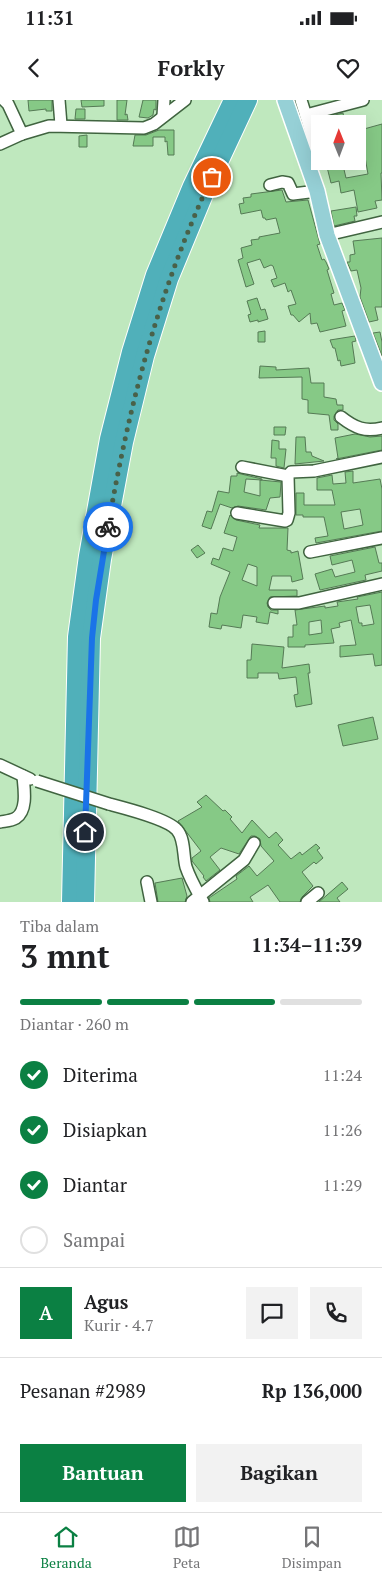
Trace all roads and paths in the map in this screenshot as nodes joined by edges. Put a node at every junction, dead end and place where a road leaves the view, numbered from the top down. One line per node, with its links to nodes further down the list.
1 (4, 100): 13 (street)
2 (59, 100): 12 (street)
3 (164, 100): 11 (street)
4 (186, 100): 11 (street)
5 (233, 100): 39 (highway)
6 (248, 100): 40 (highway)
7 (285, 100): 15 (main road)
8 (301, 100): 10 (street)
9 (363, 100): 10 (street)
10 (306, 115): 15 (street)
11 (162, 116): 12 (street)
12 (61, 125): 13 (street)
13 (22, 134): 14 (street)
14 (0, 144)
15 (306, 161): 17 (main road)
16 (270, 185): 17 (street)
17 (317, 191): 19 (main road)
18 (382, 222): 19 (street)
19 (327, 236): 20 (main road)
20 (379, 361): 21 (main road)
21 (382, 383)
22 (341, 418): 23 (street)
23 (382, 428)
24 (382, 457): 26 (street)
25 (242, 468): 26 (street)
26 (288, 476): 27 (street)
27 (237, 513)
28 (382, 538): 29 (street)
29 (310, 552)
30 (382, 584): 31 (street)
31 (274, 603)
32 (0, 765): 33 (street)
33 (23, 776): 34 (street); 38 (street, bridge)
34 (0, 822)
35 (254, 844): 38 (street)
36 (147, 882): 41 (street)
37 (318, 893): 42 (street)
38 (198, 900)
39 (71, 902)
40 (84, 902)
41 (151, 902)
42 (308, 902)

